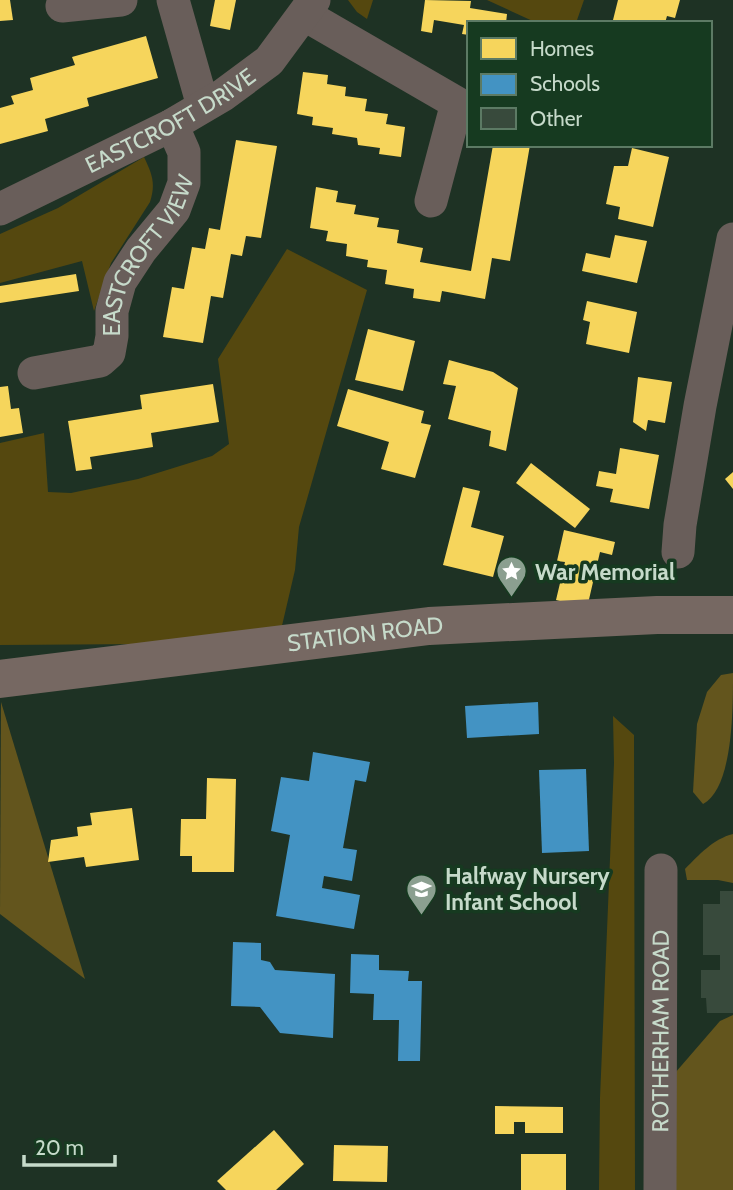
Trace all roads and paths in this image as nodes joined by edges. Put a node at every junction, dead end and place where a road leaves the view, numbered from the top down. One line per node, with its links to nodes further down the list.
1 (121, 0): 3 (street)
2 (173, 0): 5 (street)
3 (62, 6)
4 (309, 7): 5 (street, EASTCROFT DRIVE); 7 (street)
5 (203, 106): 6 (street, EASTCROFT DRIVE)
6 (172, 125): 8 (street, EASTCROFT DRIVE); 10 (street, EASTCROFT VIEW)
7 (431, 201)
8 (0, 209)
9 (733, 239): 11 (street)
10 (34, 373)
11 (678, 552)
12 (733, 615): 13 (main road, STATION ROAD)
13 (0, 679)
14 (661, 870): 15 (street, ROTHERHAM ROAD)
15 (660, 1190)

